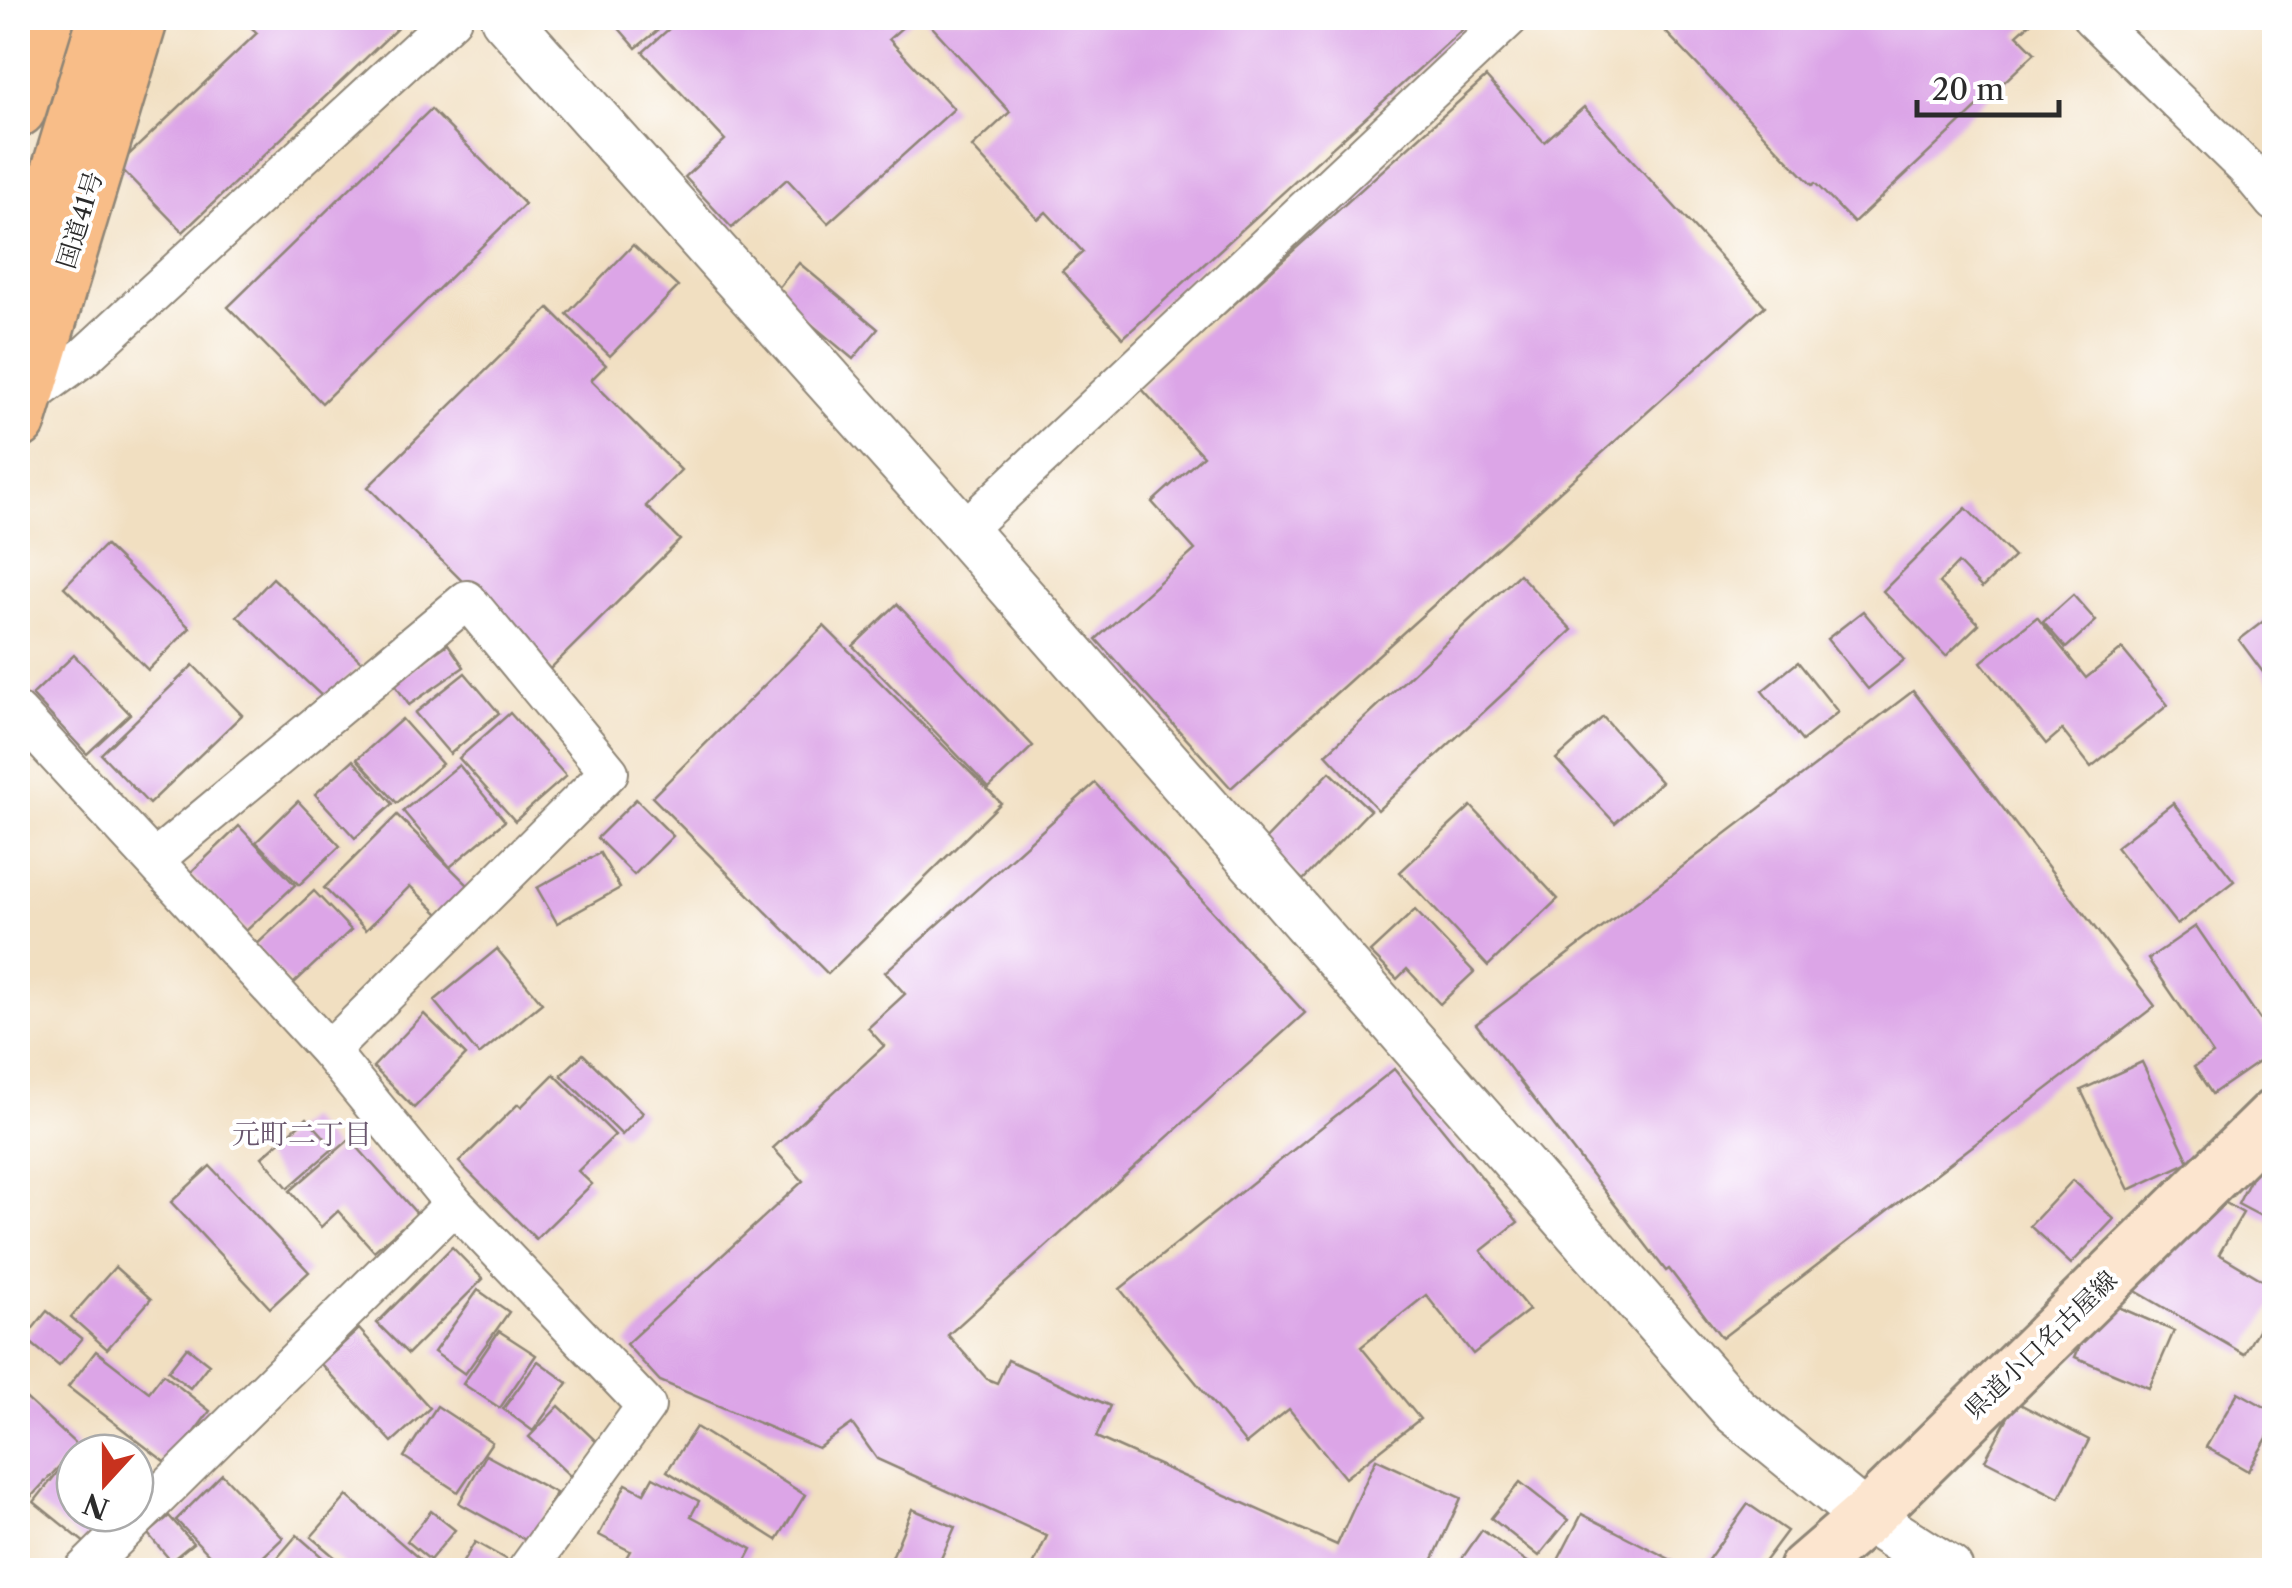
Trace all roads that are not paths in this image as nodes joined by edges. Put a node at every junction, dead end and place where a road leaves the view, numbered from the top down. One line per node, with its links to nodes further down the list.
1 (46, 18): 8 (highway)
2 (106, 18): 10 (highway)
3 (140, 18): 11 (highway, 国道41号)
4 (452, 18): 11 (street)
5 (505, 18): 12 (street)
6 (1509, 18): 12 (street)
7 (2092, 18): 9 (street)
8 (18, 110)
9 (2274, 202)
10 (18, 308)
11 (22, 410)
12 (963, 531): 18 (street)
13 (18, 713): 14 (street)
14 (156, 859): 15 (street); 15 (street)
15 (328, 1051): 17 (street)
16 (2274, 1116): 18 (main road, 県道小口名古屋線)
17 (454, 1204): 19 (street); 20 (street)
18 (1866, 1517): 21 (main road, 県道小口名古屋線); 22 (street)
19 (84, 1570)
20 (527, 1570)
21 (1805, 1570)
22 (1949, 1570)

